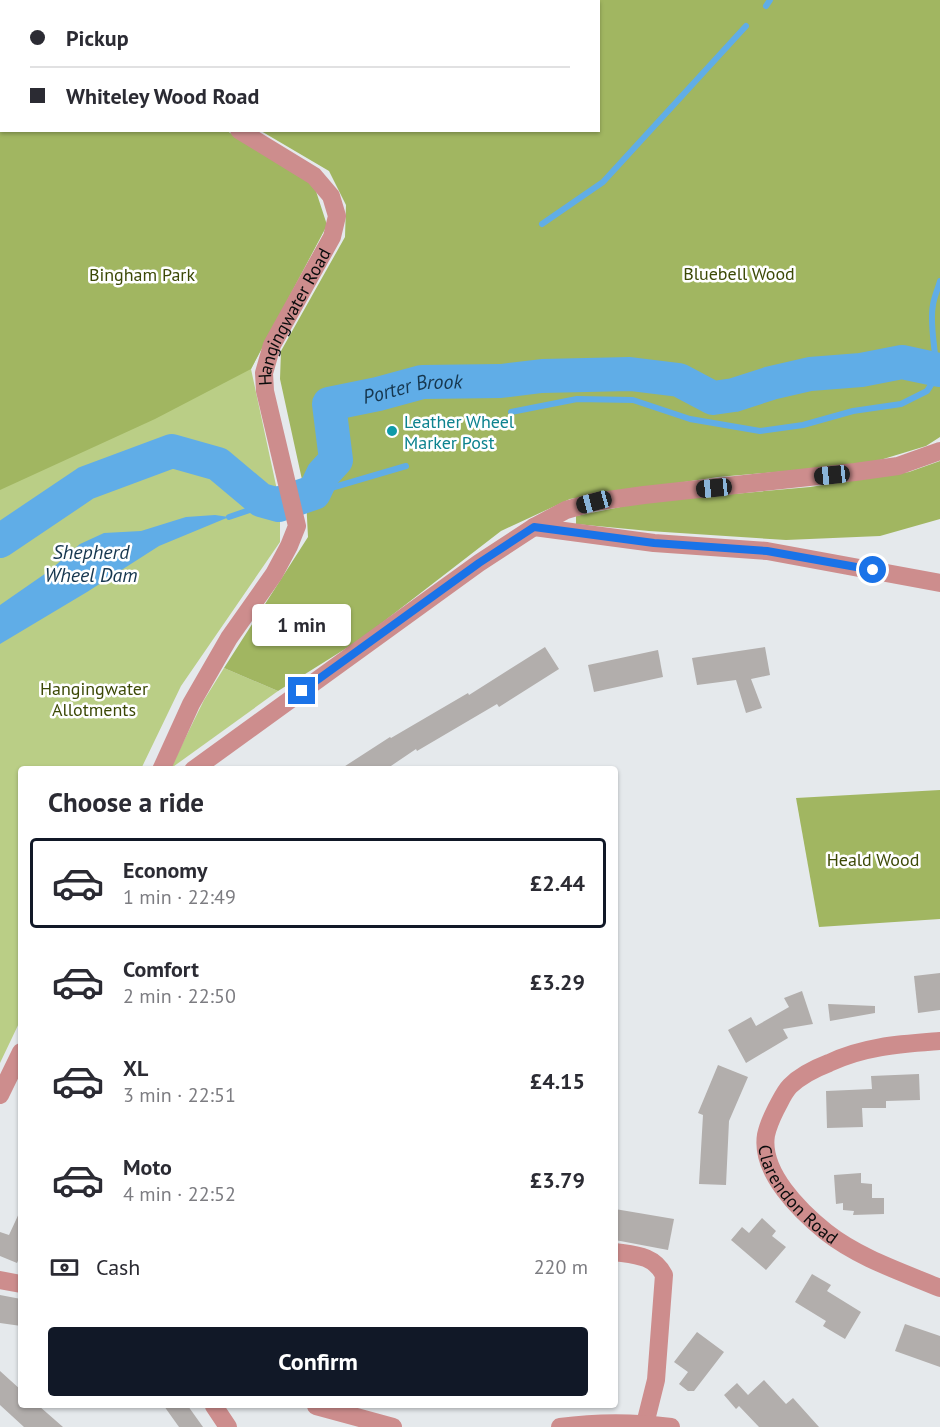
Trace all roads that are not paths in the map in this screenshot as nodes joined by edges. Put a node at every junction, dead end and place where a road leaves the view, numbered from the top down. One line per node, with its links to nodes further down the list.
1 (242, 132): 5 (street, Hangingwater Road)
2 (940, 451): 3 (street)
3 (534, 527): 4 (street); 6 (street)
4 (940, 583)
5 (163, 766)
6 (199, 766)
7 (940, 1041): 13 (street, Clarendon Road)
8 (18, 1058): 9 (street)
9 (0, 1095)
10 (618, 1252): 16 (street)
11 (0, 1280): 12 (street)
12 (18, 1283)
13 (940, 1288)
14 (215, 1408): 17 (street)
15 (323, 1408): 18 (street)
16 (648, 1425): 19 (street); 20 (street)
17 (228, 1427)
18 (393, 1427)
19 (560, 1427)
20 (671, 1427)

